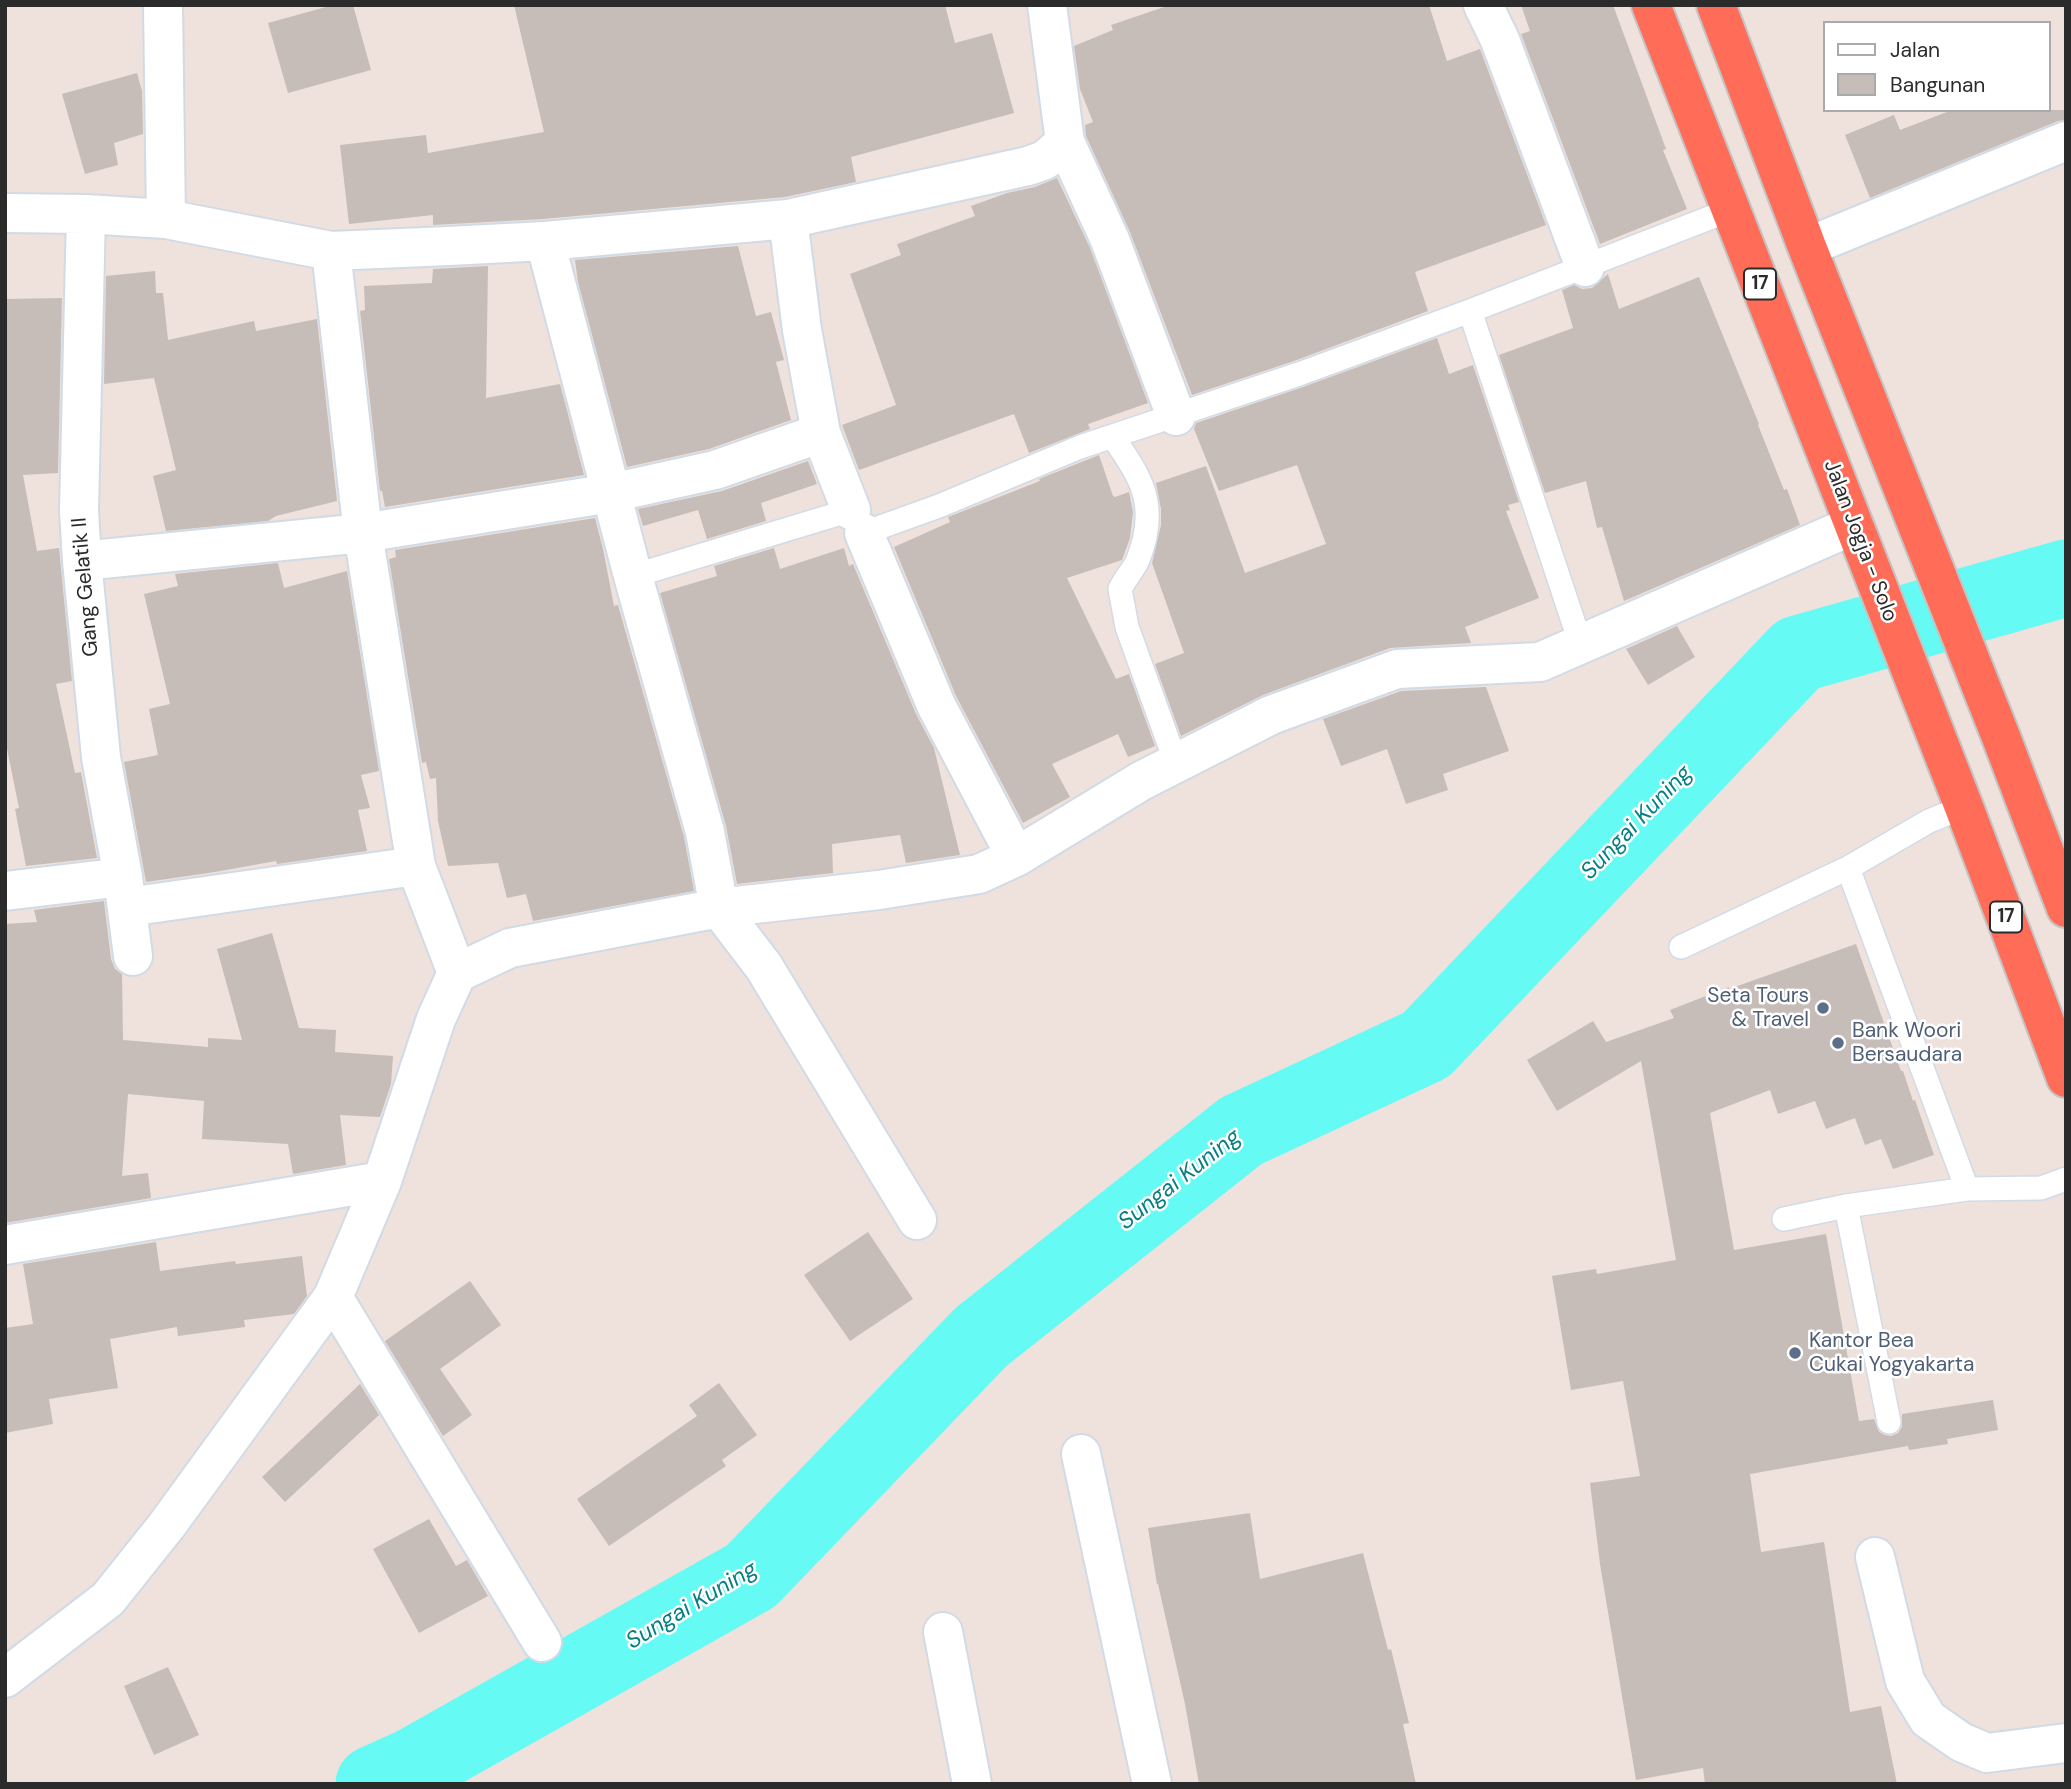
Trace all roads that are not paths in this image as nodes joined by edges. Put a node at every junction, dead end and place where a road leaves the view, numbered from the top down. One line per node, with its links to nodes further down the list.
1 (163, 5): 11 (street)
2 (1047, 5): 7 (street)
3 (1483, 5): 16 (street)
4 (1651, 5): 8 (highway, Jalan Jogja - Solo / 17)
5 (1716, 5): 14 (highway)
6 (2066, 141): 14 (street)
7 (1065, 142): 12 (street); 18 (street)
8 (1730, 210): 16 (lane); 23 (highway, Jalan Jogja - Solo / 17)
9 (5, 213): 10 (street)
10 (86, 214): 11 (street); 25 (street, Gang Gelatik II)
11 (166, 219): 15 (street)
12 (788, 219): 13 (street); 19 (street)
13 (545, 241): 15 (street); 21 (street)
14 (1807, 247): 36 (highway)
15 (331, 251): 24 (street)
16 (1586, 267): 17 (lane)
17 (1470, 311): 18 (lane); 27 (lane)
18 (1176, 416): 20 (lane)
19 (821, 433): 21 (street); 22 (street)
20 (1113, 437): 22 (lane); 28 (lane)
21 (611, 494): 24 (street); 26 (street)
22 (857, 522): 26 (lane); 30 (street)
23 (1854, 525): 27 (street); 29 (highway, Jalan Jogja - Solo / 17)
24 (363, 533): 25 (street); 31 (street)
25 (82, 561): 34 (street, Gang Gelatik II)
26 (633, 576): 35 (street)
27 (1581, 645): 28 (street)
28 (1176, 762): 30 (street)
29 (1964, 807): 32 (lane); 40 (highway, Jalan Jogja - Solo / 17)
30 (1016, 857): 35 (street)
31 (416, 866): 34 (street); 39 (street)
32 (1848, 868): 37 (lane); 43 (lane)
33 (5, 891): 34 (street)
34 (125, 892): 38 (street, Gang Gelatik II)
35 (719, 908): 39 (street); 46 (street)
36 (2066, 908)
37 (1681, 947)
38 (133, 957)
39 (457, 973): 42 (street)
40 (2066, 1077)
41 (2066, 1179): 43 (lane)
42 (382, 1181): 47 (street); 48 (street)
43 (1967, 1189): 44 (lane)
44 (1846, 1206): 45 (lane); 49 (lane)
45 (1783, 1219)
46 (917, 1220)
47 (5, 1245)
48 (333, 1297): 53 (street); 54 (street)
49 (1889, 1422)
50 (1081, 1454): 57 (street)
51 (1875, 1557): 55 (street)
52 (943, 1632): 56 (street)
53 (542, 1642)
54 (5, 1678)
55 (2066, 1743)
56 (972, 1784)
57 (1152, 1784)

